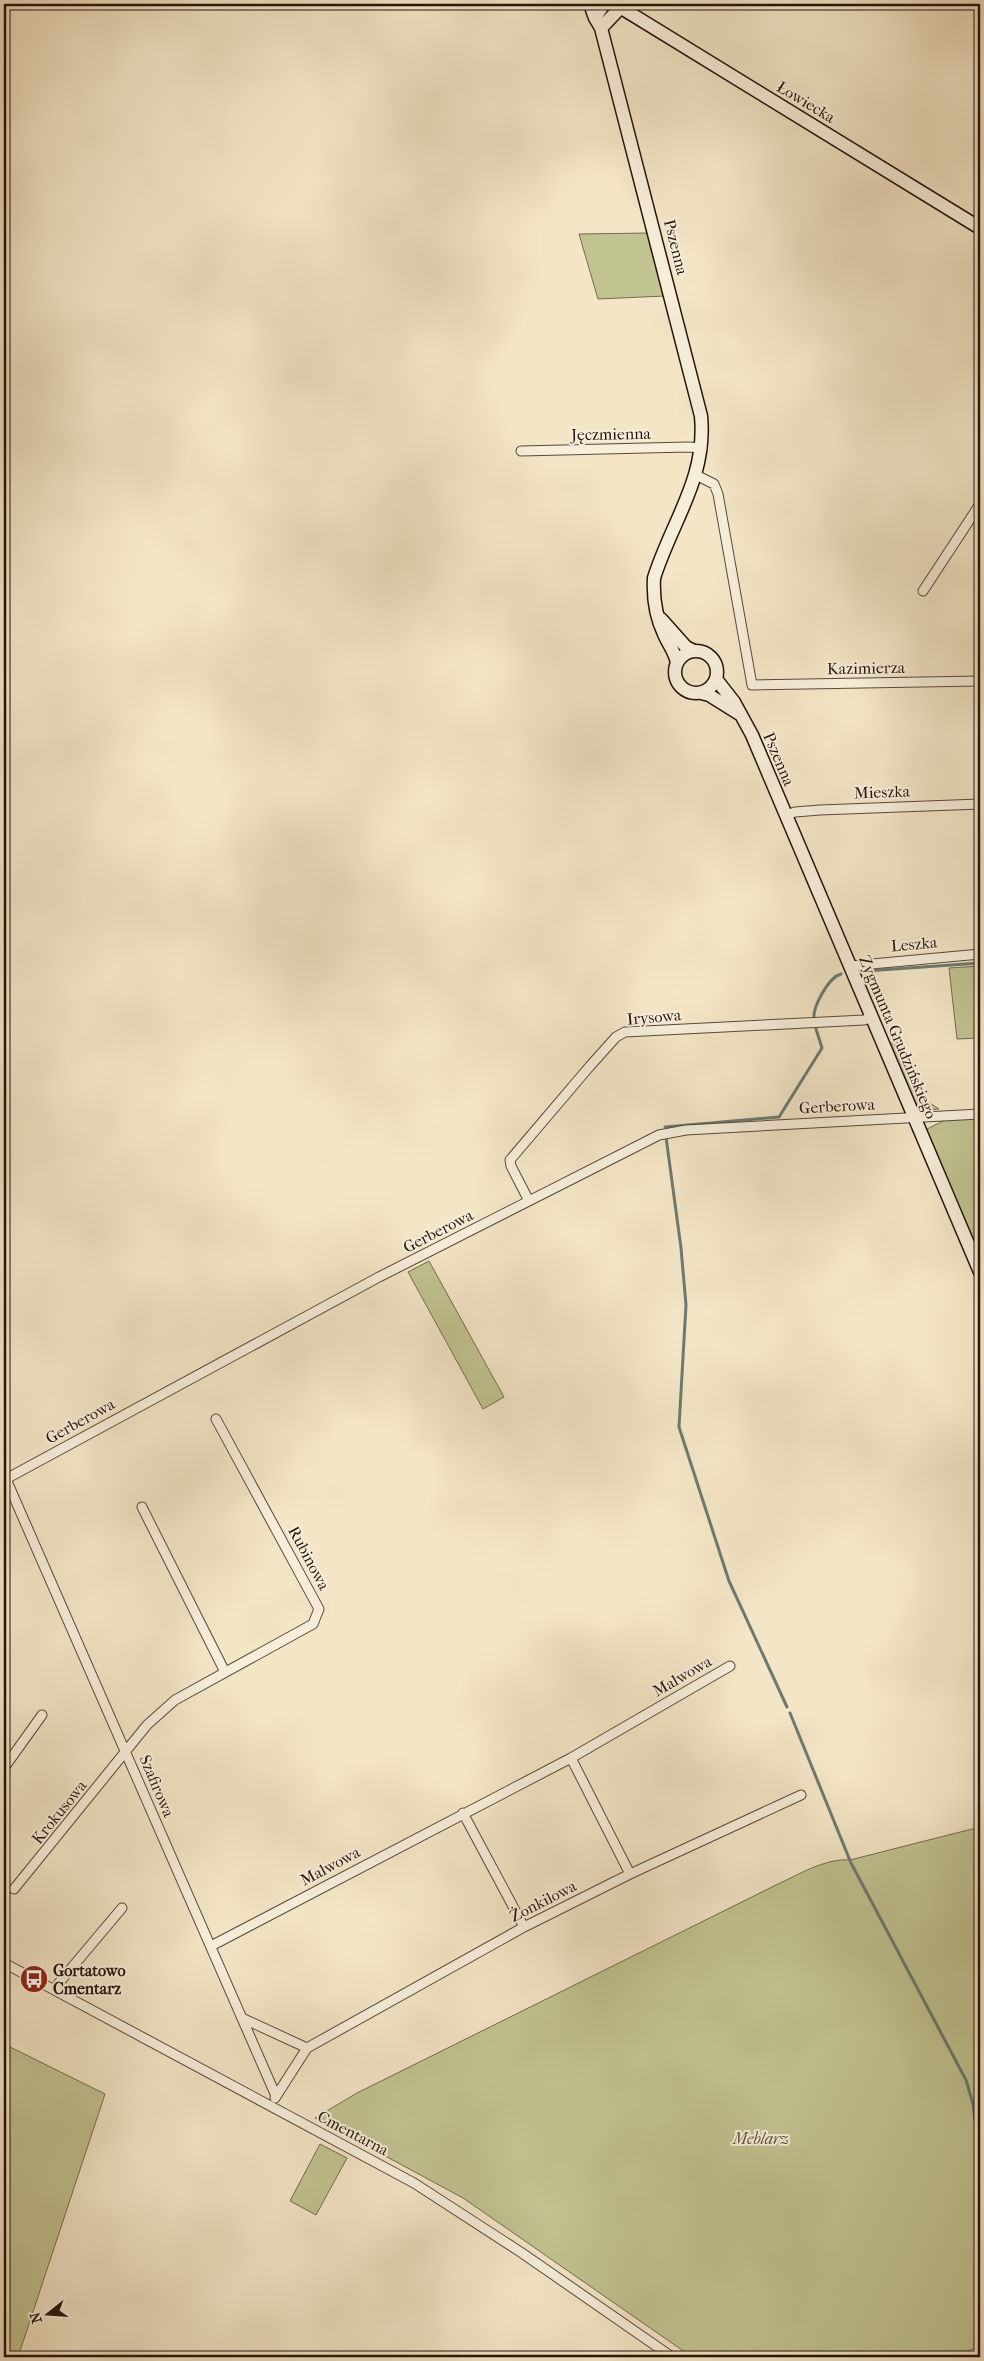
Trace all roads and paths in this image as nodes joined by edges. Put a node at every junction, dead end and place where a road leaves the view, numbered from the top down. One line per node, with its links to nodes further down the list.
1 (590, 4): 4 (street, Pszenna)
2 (604, 4): 4 (street)
3 (617, 6): 4 (street); 5 (street, Łowiecka)
4 (598, 23): 6 (street, Pszenna)
5 (980, 228)
6 (702, 448): 7 (street, Jęczmienna); 8 (street, Pszenna)
7 (521, 451)
8 (696, 475): 11 (street, Pszenna); 15 (street, Kazimierza)
9 (980, 504): 10 (street)
10 (923, 591)
11 (659, 618): 12 (street, Pszenna); 13 (street, Pszenna)
12 (694, 651): 13 (street); 14 (street, Pszenna)
13 (677, 663): 16 (street, Pszenna)
14 (716, 679): 16 (street); 17 (street, Pszenna)
15 (980, 681)
16 (701, 693): 17 (street, Pszenna)
17 (741, 715): 19 (street, Pszenna)
18 (980, 804): 19 (street, Mieszka)
19 (786, 816): 21 (street, Zygmunta Grudzińskiego)
20 (980, 954): 21 (street, Leszka)
21 (850, 966): 22 (street, Zygmunta Grudzińskiego)
22 (872, 1017): 24 (street, Zygmunta Grudzińskiego); 25 (street, Irysowa)
23 (980, 1114): 24 (street, Gerberowa)
24 (915, 1118): 25 (street, Gerberowa); 26 (street, Zygmunta Grudzińskiego)
25 (529, 1201): 28 (street, Gerberowa)
26 (980, 1272)
27 (216, 1419): 31 (street, Rubinowa)
28 (5, 1479): 33 (street, Szafirowa)
29 (142, 1507): 31 (street)
30 (730, 1666): 34 (street, Malwowa)
31 (225, 1672): 33 (street, Rubinowa)
32 (42, 1715): 35 (street)
33 (126, 1753): 39 (street, Krokusowa); 42 (street, Szafirowa)
34 (571, 1758): 37 (street, Malwowa); 38 (street)
35 (4, 1768)
36 (800, 1795): 38 (street, Żonkilowa)
37 (463, 1812): 41 (street); 42 (street, Malwowa)
38 (630, 1874): 41 (street, Żonkilowa)
39 (14, 1889)
40 (122, 1908): 44 (street)
41 (524, 1927): 46 (street, Żonkilowa)
42 (210, 1946): 45 (street, Szafirowa)
43 (4, 1963): 44 (street, Cmentarna)
44 (55, 1990): 48 (street, Cmentarna)
45 (242, 2018): 46 (street); 47 (street, Szafirowa)
46 (307, 2048): 47 (street, Żonkilowa)
47 (276, 2096): 48 (street)
48 (271, 2106): 49 (street, Cmentarna)
49 (672, 2357)

